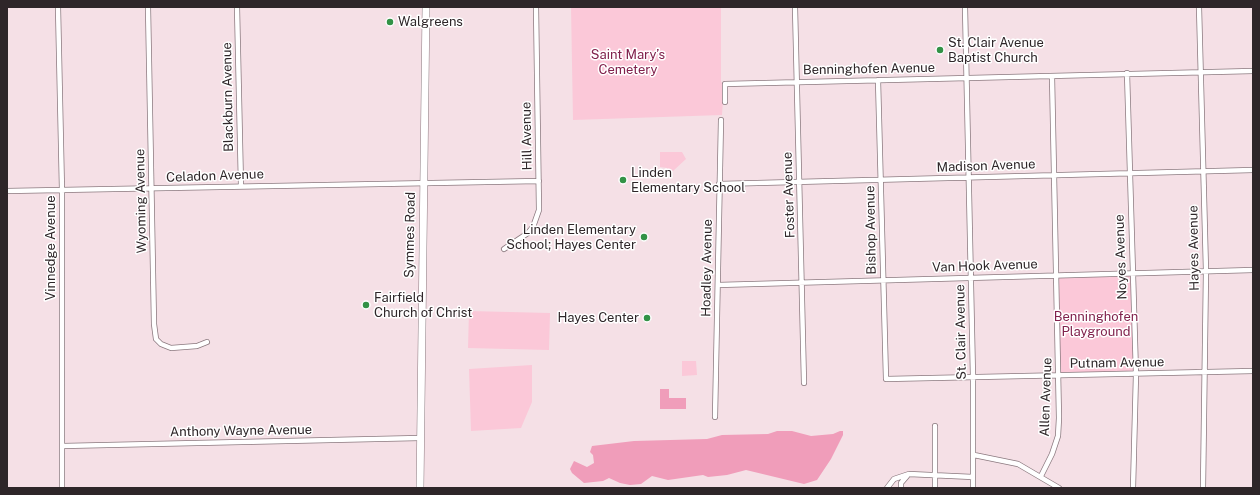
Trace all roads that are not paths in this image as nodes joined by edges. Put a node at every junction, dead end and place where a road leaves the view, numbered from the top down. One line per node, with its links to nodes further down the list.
1 (58, 7): 31 (street, Vinnedge Avenue)
2 (148, 7): 29 (street, Wyoming Avenue)
3 (237, 7): 28 (street, Blackburn Avenue)
4 (426, 7): 26 (main road, Symmes Road)
5 (536, 7): 24 (street, Hill Avenue)
6 (795, 7): 15 (street, Foster Avenue)
7 (965, 7): 13 (street, St. Clair Avenue)
8 (1199, 7): 10 (street, Hayes Avenue)
9 (1253, 71): 10 (street, Benninghofen Avenue)
10 (1200, 72): 11 (street, Benninghofen Avenue); 19 (street, Hayes Avenue)
11 (1127, 73): 12 (street, Benninghofen Avenue); 20 (street, Noyes Avenue)
12 (1052, 76): 13 (street, Benninghofen Avenue); 21 (street, Allen Avenue)
13 (967, 78): 14 (street, Benninghofen Avenue); 22 (street, St. Clair Avenue)
14 (878, 80): 15 (street, Benninghofen Avenue); 23 (street, Bishop Avenue)
15 (796, 81): 16 (street, Benninghofen Avenue); 25 (street, Foster Avenue)
16 (725, 102)
17 (721, 120): 27 (street, Hoadley Avenue)
18 (1253, 170): 19 (street, Madison Avenue)
19 (1204, 171): 20 (street, Madison Avenue); 34 (street, Hayes Avenue)
20 (1130, 173): 21 (street, Madison Avenue); 35 (street, Noyes Avenue)
21 (1054, 175): 22 (street, Madison Avenue); 36 (street, Allen Avenue)
22 (969, 178): 23 (street, Madison Avenue); 37 (street, St. Clair Avenue)
23 (881, 180): 25 (street, Madison Avenue); 38 (street, Bishop Avenue)
24 (539, 181): 26 (street); 32 (street, Hill Avenue)
25 (799, 181): 27 (street, Madison Avenue); 39 (street, Foster Avenue)
26 (423, 182): 28 (street, Celadon Avenue); 51 (main road, Symmes Road)
27 (719, 184): 40 (street, Hoadley Avenue)
28 (241, 186): 29 (street, Celadon Avenue)
29 (152, 189): 31 (street, Celadon Avenue); 41 (street, Wyoming Avenue)
30 (7, 191): 31 (street, Celadon Avenue)
31 (62, 191): 52 (street, Vinnedge Avenue)
32 (504, 250)
33 (1253, 270): 34 (street, Van Hook Avenue)
34 (1206, 271): 35 (street, Van Hook Avenue); 43 (street, Hayes Avenue)
35 (1132, 273): 36 (street, Van Hook Avenue); 44 (street, Noyes Avenue)
36 (1057, 275): 37 (street, Van Hook Avenue); 45 (street, Allen Avenue)
37 (971, 277): 38 (street, Van Hook Avenue); 46 (street, St. Clair Avenue)
38 (882, 281): 39 (street, Van Hook Avenue); 47 (street, Bishop Avenue)
39 (803, 282): 40 (street, Van Hook Avenue); 48 (street, Foster Avenue)
40 (718, 285): 49 (street, Hoadley Avenue)
41 (207, 342)
42 (1253, 371): 43 (street, Putnam Avenue)
43 (1205, 372): 44 (street, Putnam Avenue); 66 (street, Hayes Avenue)
44 (1136, 374): 45 (street, Putnam Avenue); 65 (street, Noyes Avenue)
45 (1059, 376): 46 (street, Putnam Avenue); 56 (street, Allen Avenue)
46 (973, 377): 47 (street, Putnam Avenue); 53 (street, St. Clair Avenue)
47 (886, 379)
48 (804, 383)
49 (715, 417)
50 (934, 426): 55 (street)
51 (420, 438): 52 (street, Anthony Wayne Avenue); 59 (main road, Symmes Road)
52 (63, 446): 58 (street, Vinnedge Avenue)
53 (974, 455): 56 (street); 57 (street, St. Clair Avenue)
54 (909, 474): 55 (street); 60 (street); 61 (street)
55 (935, 475): 57 (street); 62 (street)
56 (1041, 476): 64 (street)
57 (973, 477): 63 (street, St. Clair Avenue)
58 (62, 488)
59 (420, 488)
60 (887, 488)
61 (901, 488)
62 (935, 488)
63 (973, 488)
64 (1059, 488)
65 (1133, 488)
66 (1203, 488)

